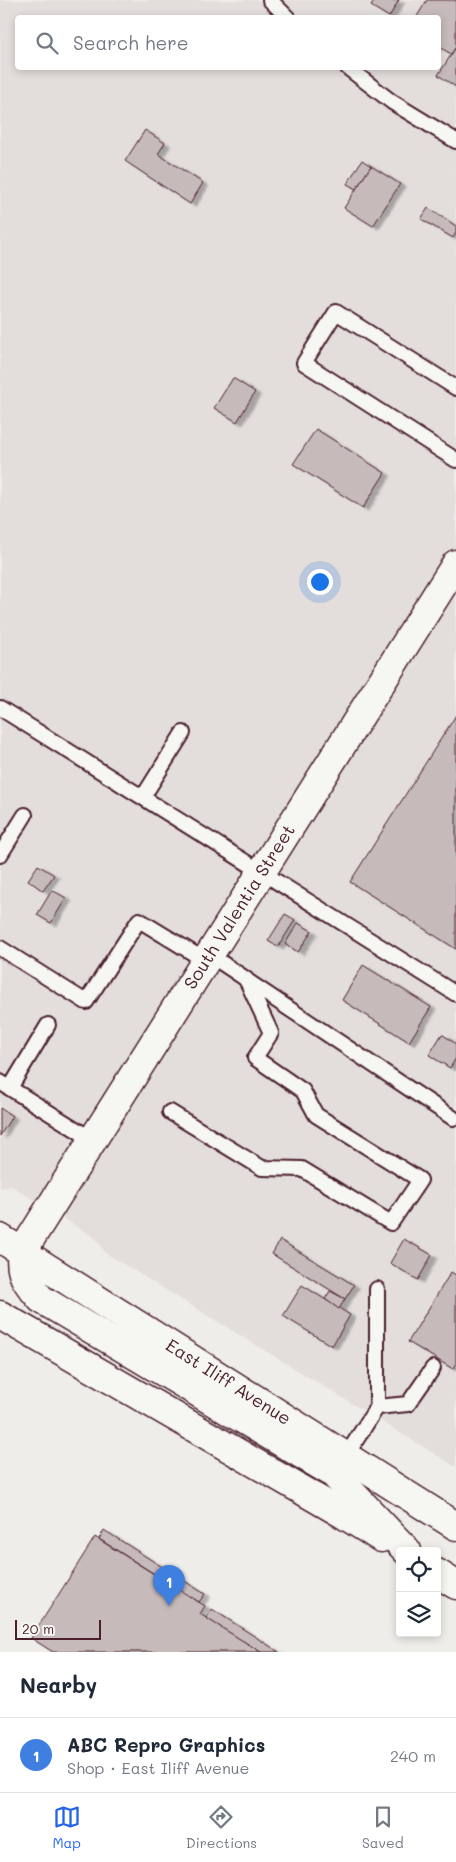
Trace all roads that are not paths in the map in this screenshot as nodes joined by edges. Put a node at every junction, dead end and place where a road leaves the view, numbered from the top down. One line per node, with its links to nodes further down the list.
1 (270, 0): 2 (lane)
2 (285, 15)
3 (351, 70): 4 (lane)
4 (456, 141)
5 (456, 388): 6 (lane)
6 (456, 460)
7 (456, 564): 13 (main road, South Valentia Street)
8 (0, 708): 10 (lane)
9 (183, 733): 10 (lane)
10 (143, 797): 13 (lane)
11 (25, 815): 12 (lane)
12 (0, 855)
13 (262, 872): 15 (main road, South Valentia Street); 17 (lane)
14 (0, 948): 15 (lane)
15 (208, 958): 16 (lane); 22 (main road, South Valentia Street)
16 (246, 980): 20 (lane); 21 (lane)
17 (456, 994)
18 (48, 1026): 19 (lane)
19 (5, 1085): 22 (lane)
20 (170, 1112)
21 (453, 1118)
22 (93, 1140): 23 (main road, South Valentia Street)
23 (8, 1252): 28 (main road, East Iliff Avenue); 30 (main road)
24 (377, 1289): 27 (lane)
25 (0, 1315): 31 (main road)
26 (433, 1368): 27 (lane)
27 (377, 1407): 28 (lane)
28 (346, 1456): 29 (main road, East Iliff Avenue)
29 (456, 1526)
30 (403, 1547)
31 (396, 1548)
32 (441, 1576): 33 (main road)
33 (456, 1585)

